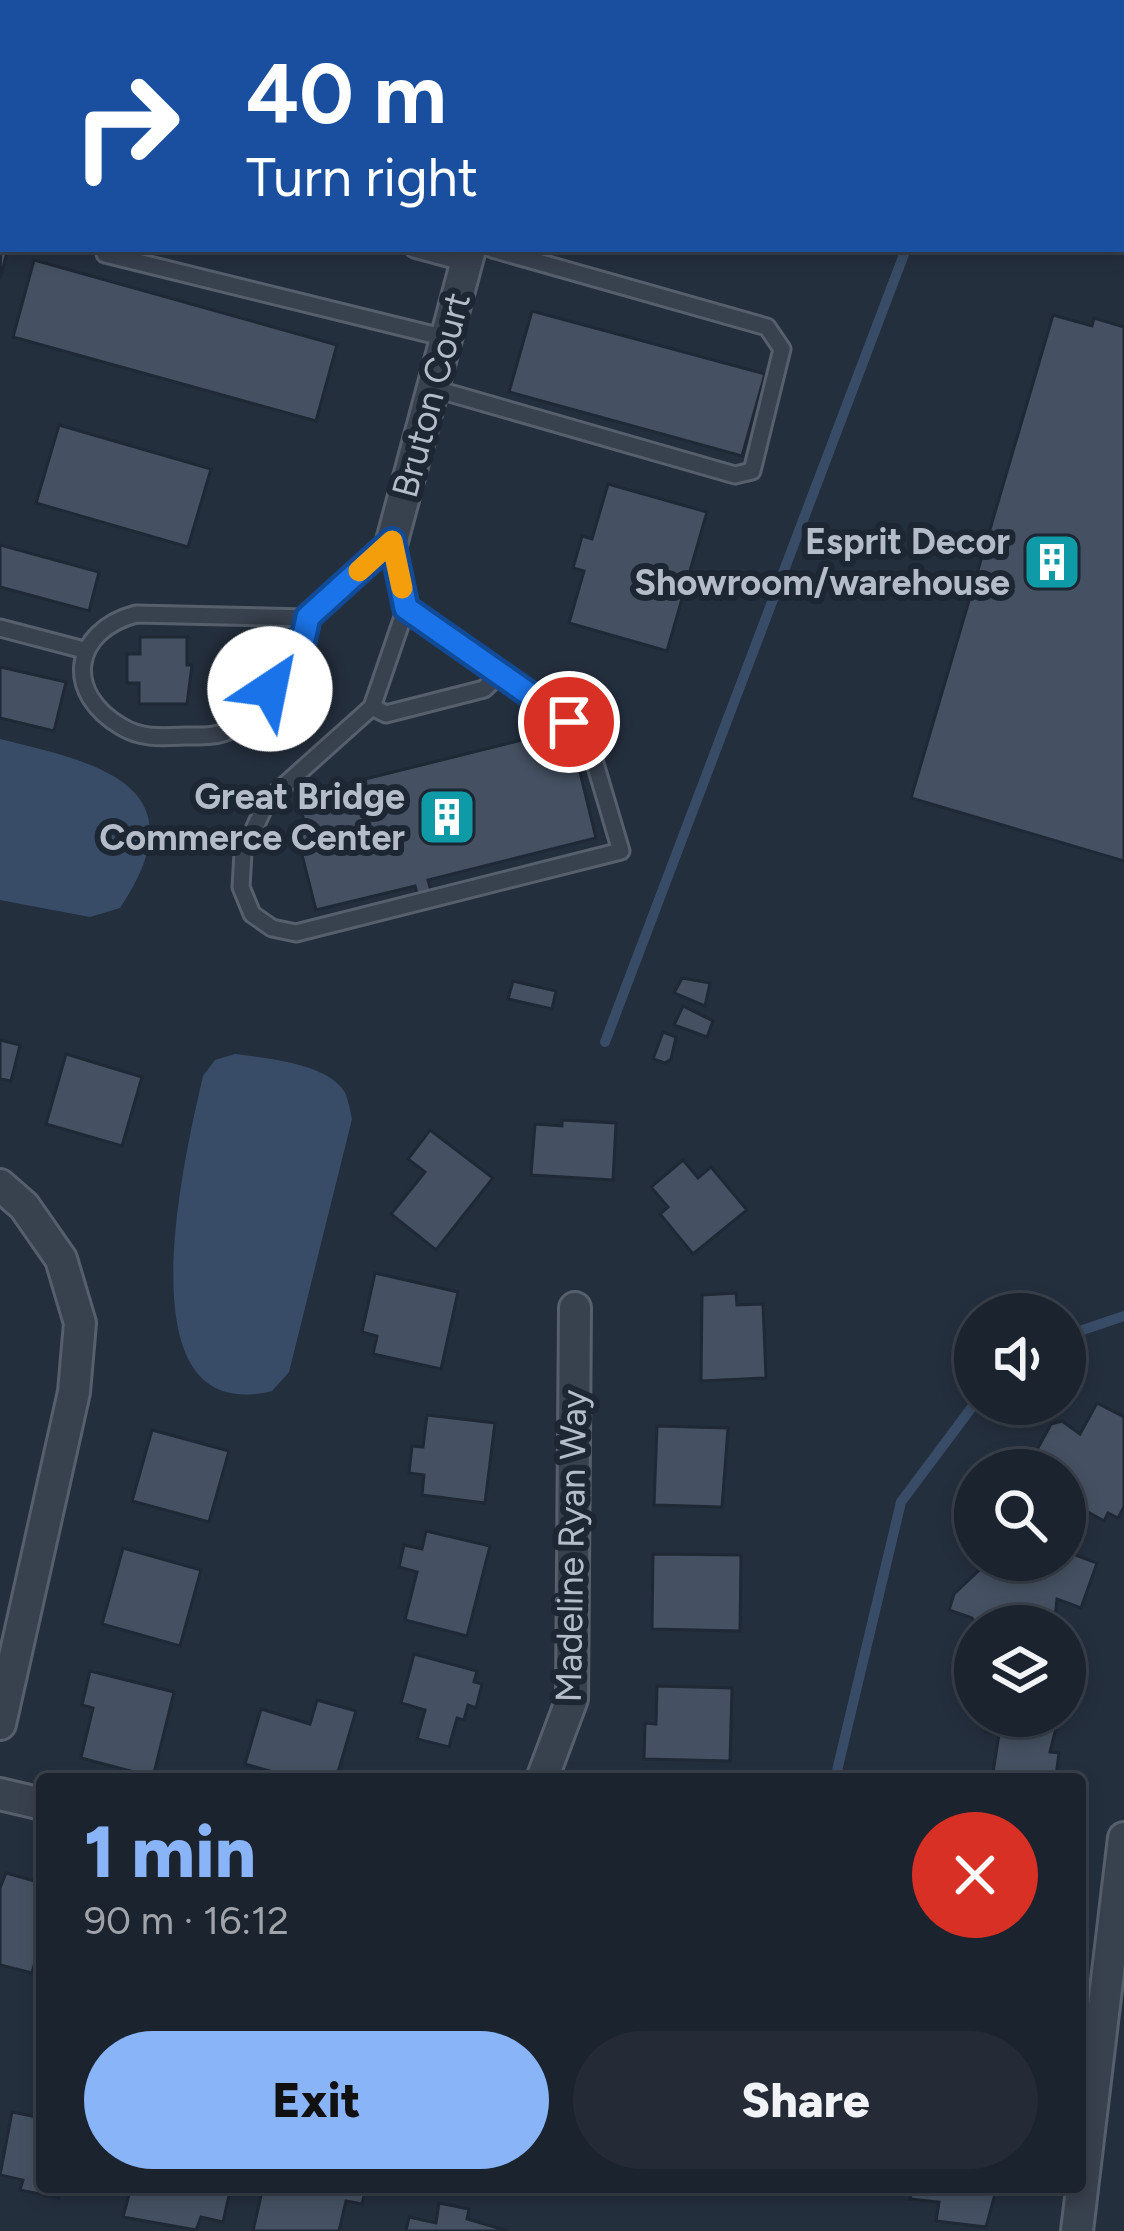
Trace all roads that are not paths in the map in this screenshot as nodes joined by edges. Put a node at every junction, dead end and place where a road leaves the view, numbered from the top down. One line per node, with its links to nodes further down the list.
1 (105, 254): 3 (lane)
2 (476, 254): 3 (street, Bruton Court); 4 (lane)
3 (446, 338): 4 (street, Bruton Court)
4 (432, 388): 5 (street, Bruton Court)
5 (392, 541): 6 (lane); 7 (lane)
6 (406, 608): 10 (lane); 11 (lane)
7 (308, 617): 9 (lane); 9 (lane)
8 (0, 628): 9 (lane)
9 (84, 650)
10 (501, 673): 11 (lane); 11 (lane)
11 (372, 706)
12 (0, 1185): 14 (street)
13 (575, 1308): 15 (street, Madeline Ryan Way)
14 (0, 1724)
15 (544, 1773)
16 (0, 1794): 17 (street)
17 (36, 1803)
18 (1124, 1838): 19 (street)
19 (1117, 1984): 20 (street)
20 (1086, 2175)
21 (1083, 2193): 22 (street)
22 (1077, 2231)

